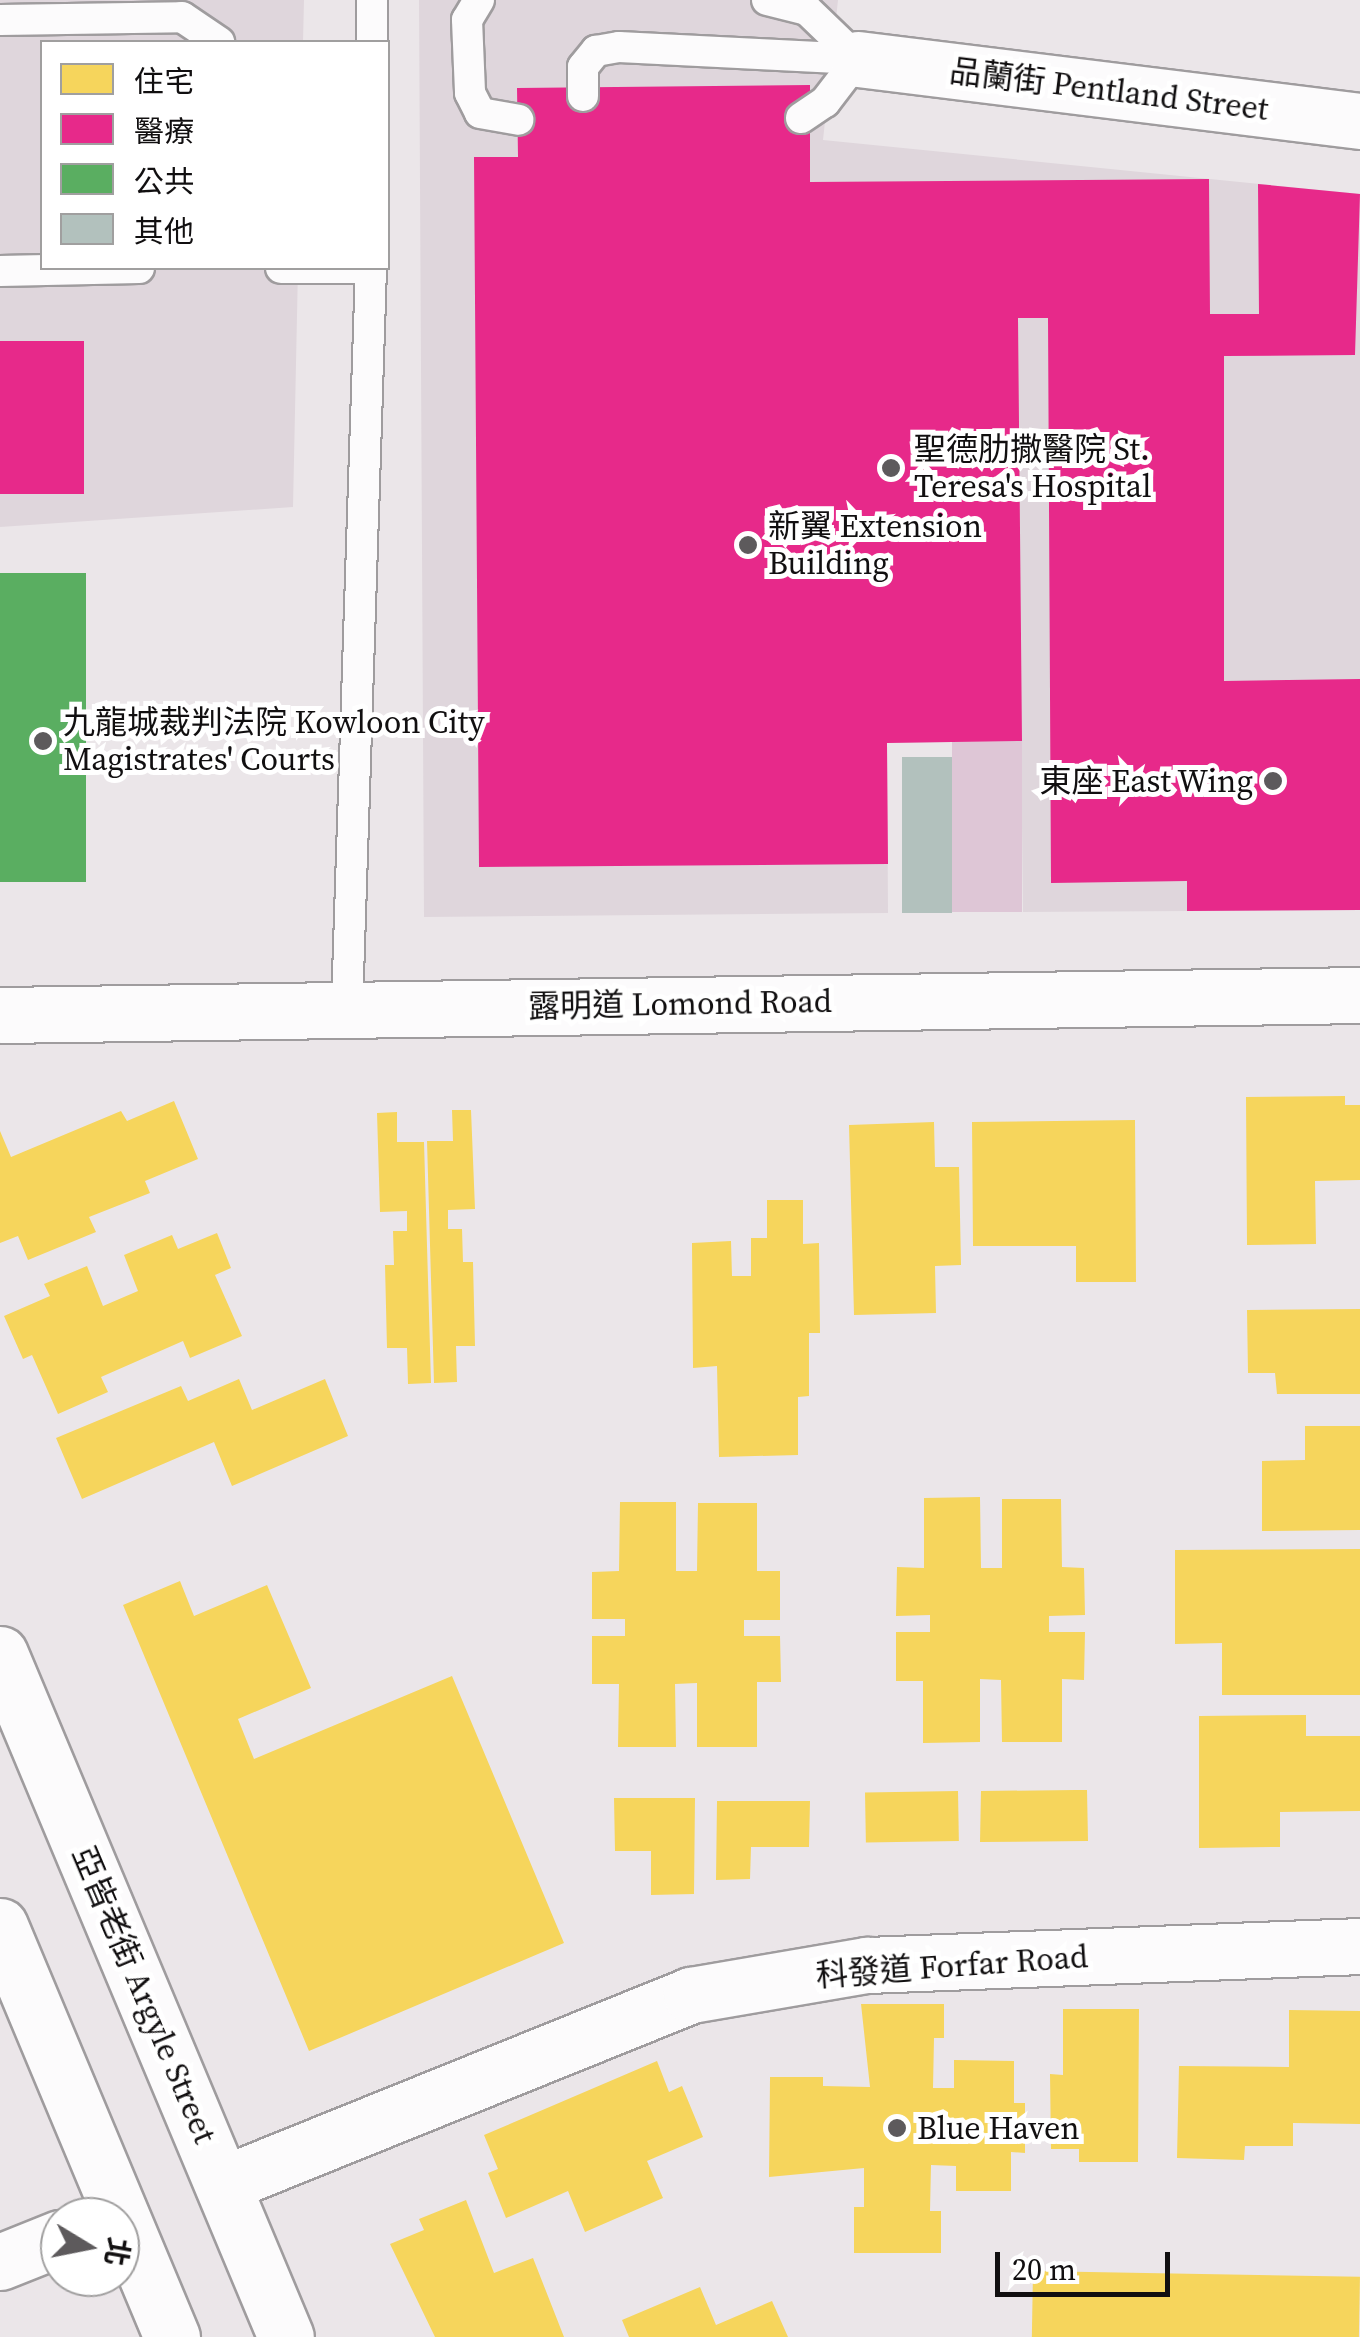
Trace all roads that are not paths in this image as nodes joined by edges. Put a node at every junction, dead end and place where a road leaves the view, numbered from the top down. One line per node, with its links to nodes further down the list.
1 (372, 0): 6 (lane)
2 (479, 0): 10 (lane)
3 (767, 0): 7 (lane)
4 (0, 20): 5 (lane)
5 (216, 40)
6 (372, 40)
7 (858, 59): 8 (lane); 9 (lane); 11 (street, 品蘭街 Pentland Street)
8 (583, 96)
9 (801, 118)
10 (518, 120)
11 (1360, 122)
12 (46, 270): 14 (lane)
13 (372, 270): 16 (lane)
14 (0, 271)
15 (1360, 995): 16 (street, 露明道 Lomond Road)
16 (347, 1009): 17 (street, 露明道 Lomond Road)
17 (0, 1015)
18 (0, 1654): 21 (street, 亞皆老街 Argyle Street)
19 (0, 1926): 22 (street)
20 (1360, 1946): 21 (street, 科發道 Forfar Road)
21 (223, 2184): 27 (street, 亞皆老街 Argyle Street)
22 (109, 2197)
23 (40, 2246): 24 (street)
24 (0, 2262)
25 (140, 2267): 26 (street)
26 (172, 2337)
27 (286, 2337)

